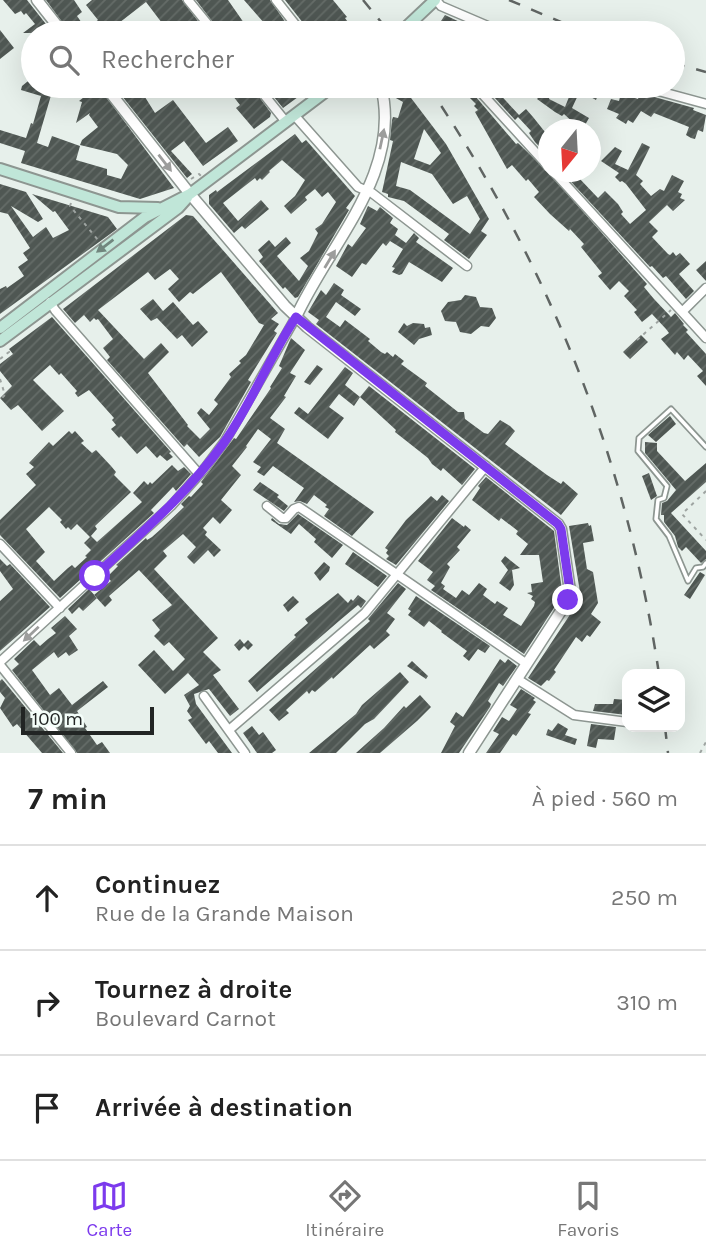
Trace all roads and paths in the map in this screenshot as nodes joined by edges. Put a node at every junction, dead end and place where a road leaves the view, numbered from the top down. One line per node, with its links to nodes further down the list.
1 (38, 0): 6 (street)
2 (188, 0): 7 (street)
3 (276, 0): 8 (street)
4 (435, 0): 5 (main road); 9 (street)
5 (414, 20)
6 (54, 21)
7 (205, 21)
8 (293, 21)
9 (476, 21)
10 (114, 98): 23 (street, one-way to 23)
11 (269, 98): 17 (street)
12 (317, 98): 17 (main road)
13 (384, 98): 22 (street, one-way to 13)
14 (486, 98): 18 (street)
15 (684, 98): 16 (street)
16 (706, 104)
17 (290, 119): 22 (street); 23 (main road)
18 (538, 155)
19 (0, 170): 21 (main road)
20 (563, 182): 32 (street)
21 (72, 191): 24 (main road); 28 (path)
22 (367, 191): 29 (street); 33 (street, one-way to 22)
23 (190, 194): 25 (main road); 27 (main road); 33 (street)
24 (119, 207): 25 (main road); 26 (main road)
25 (160, 208): 26 (main road)
26 (130, 221): 27 (main road); 28 (main road, one-way to 28)
27 (141, 235): 31 (main road)
28 (104, 247): 34 (main road)
29 (467, 266)
30 (706, 288): 32 (street)
31 (50, 302): 37 (main road); 43 (street)
32 (680, 308): 35 (street); 36 (path)
33 (296, 317): 42 (street); 43 (street)
34 (0, 328)
35 (706, 338)
36 (637, 340)
37 (1, 342): 38 (path)
38 (0, 359)
39 (0, 380): 40 (path)
40 (0, 400)
41 (706, 447): 48 (lane)
42 (486, 466): 49 (street); 52 (street)
43 (199, 474): 50 (street)
44 (706, 491): 46 (path)
45 (267, 506): 49 (street)
46 (706, 539)
47 (0, 544): 50 (street)
48 (706, 563)
49 (397, 573): 52 (street); 56 (street)
50 (60, 608): 51 (street, one-way to 51)
51 (0, 664): 58 (street)
52 (527, 664): 53 (street)
53 (517, 679): 55 (street); 60 (street)
54 (204, 696): 56 (street)
55 (622, 721)
56 (229, 730): 59 (street)
57 (706, 742): 61 (path)
58 (71, 753)
59 (245, 753)
60 (469, 753)
61 (700, 753)

